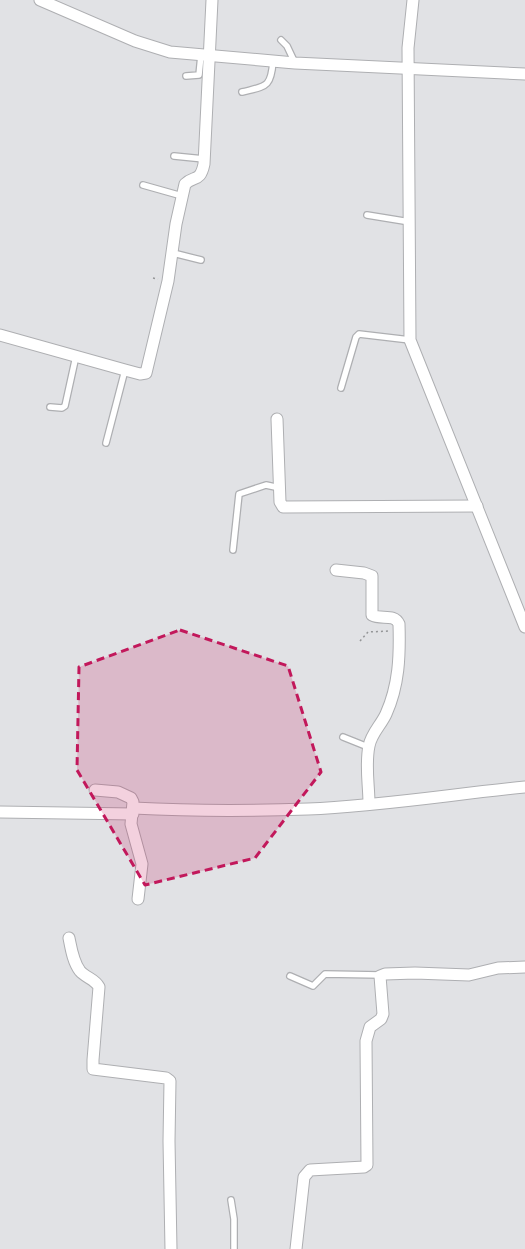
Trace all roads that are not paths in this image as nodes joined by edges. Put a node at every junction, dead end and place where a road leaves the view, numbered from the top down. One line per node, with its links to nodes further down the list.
1 (40, 0): 5 (street)
2 (212, 0): 5 (street)
3 (413, 0): 8 (street)
4 (281, 40): 6 (lane)
5 (208, 56): 7 (street); 10 (lane); 13 (street)
6 (296, 63): 7 (street); 8 (street)
7 (272, 66): 11 (lane)
8 (408, 74): 9 (street); 17 (street)
9 (525, 74)
10 (186, 76)
11 (242, 92)
12 (174, 156): 13 (lane)
13 (204, 159): 15 (street)
14 (144, 185): 15 (lane)
15 (182, 196): 18 (street)
16 (367, 215): 17 (lane)
17 (410, 222): 21 (street)
18 (173, 253): 19 (lane); 23 (street)
19 (201, 260)
20 (3, 336): 22 (street)
21 (410, 340): 24 (lane); 29 (street)
22 (76, 356): 23 (street); 25 (lane)
23 (125, 370): 27 (lane)
24 (341, 388)
25 (50, 407)
26 (277, 419): 28 (street)
27 (106, 443)
28 (280, 488): 29 (street); 30 (lane)
29 (477, 506): 32 (street)
30 (233, 550)
31 (336, 570): 34 (street)
32 (525, 627)
33 (342, 737): 34 (lane)
34 (368, 747): 37 (street)
35 (525, 787): 37 (street)
36 (95, 790): 38 (street)
37 (369, 804): 38 (street)
38 (133, 811): 39 (street); 40 (street)
39 (0, 812)
40 (138, 899)
41 (69, 938): 46 (street)
42 (525, 967): 43 (street)
43 (381, 975): 44 (lane); 48 (street)
44 (290, 976)
45 (231, 1200): 47 (lane)
46 (171, 1249)
47 (234, 1249)
48 (296, 1249)

